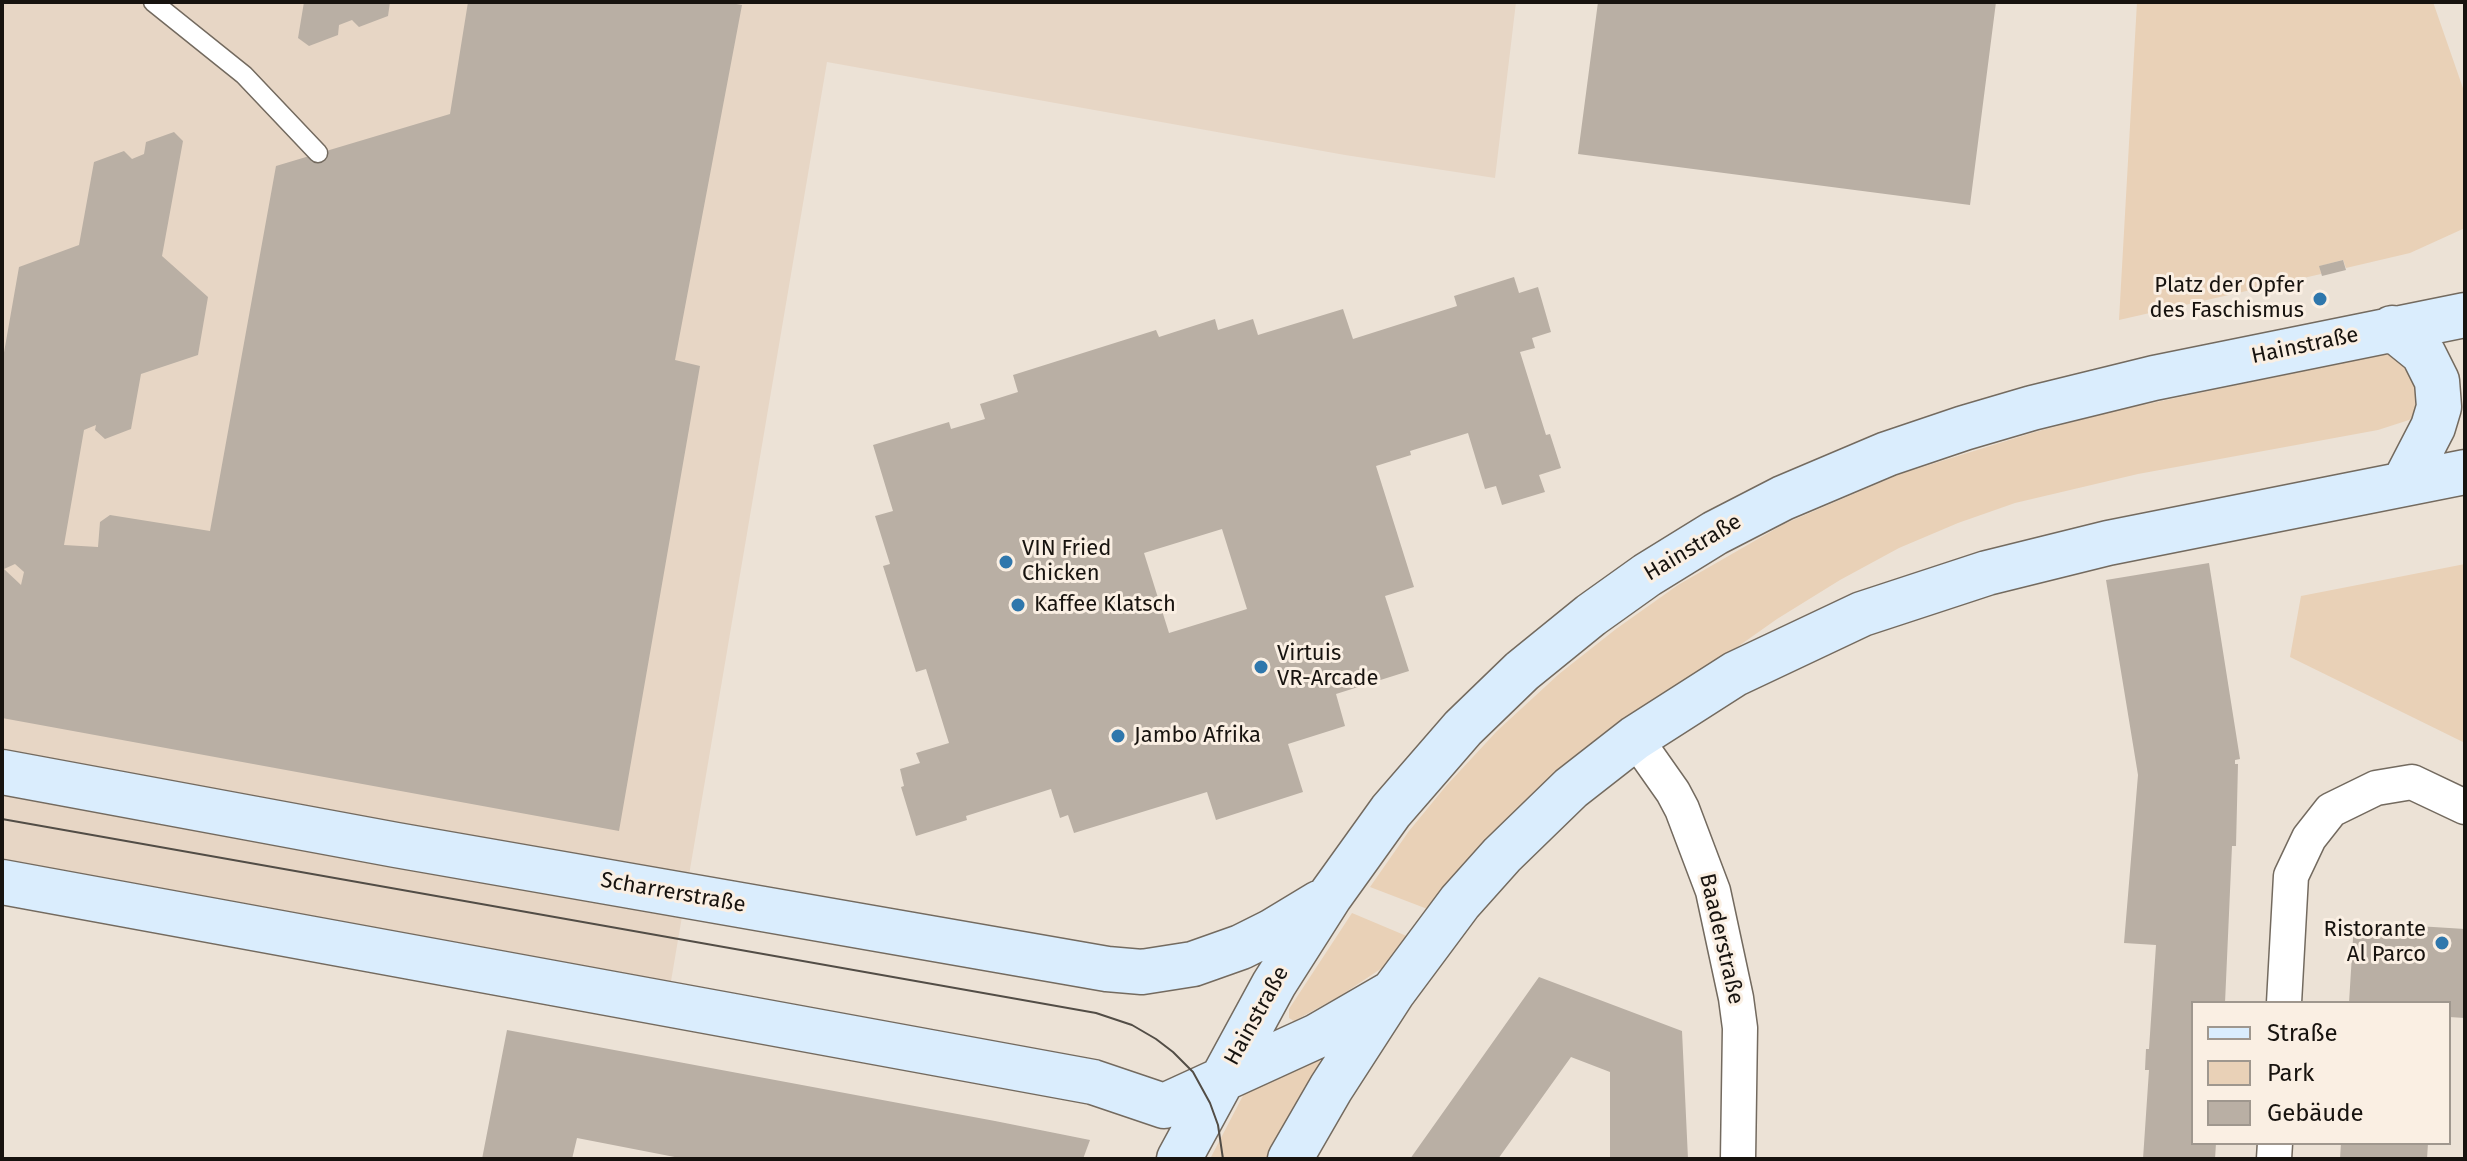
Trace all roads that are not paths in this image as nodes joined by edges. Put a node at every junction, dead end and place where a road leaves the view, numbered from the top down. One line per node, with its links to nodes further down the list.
1 (153, 2): 2 (lane)
2 (318, 153)
3 (2465, 315): 4 (main road, Hainstraße)
4 (2392, 328): 6 (main road); 11 (main road, Hainstraße)
5 (2465, 472): 6 (main road)
6 (2404, 483): 7 (main road)
7 (1635, 738): 12 (main road); 18 (street, Baaderstraße)
8 (2, 772): 11 (main road, Scharrerstraße)
9 (2465, 807): 13 (street)
10 (2, 882): 15 (main road)
11 (1330, 896): 14 (main road, Hainstraße)
12 (1393, 992): 14 (main road); 17 (main road)
13 (2284, 1001)
14 (1223, 1077): 15 (main road); 16 (main road, Hainstraße)
15 (1164, 1106): 16 (main road)
16 (1184, 1151)
17 (1290, 1159)
18 (1738, 1159)

